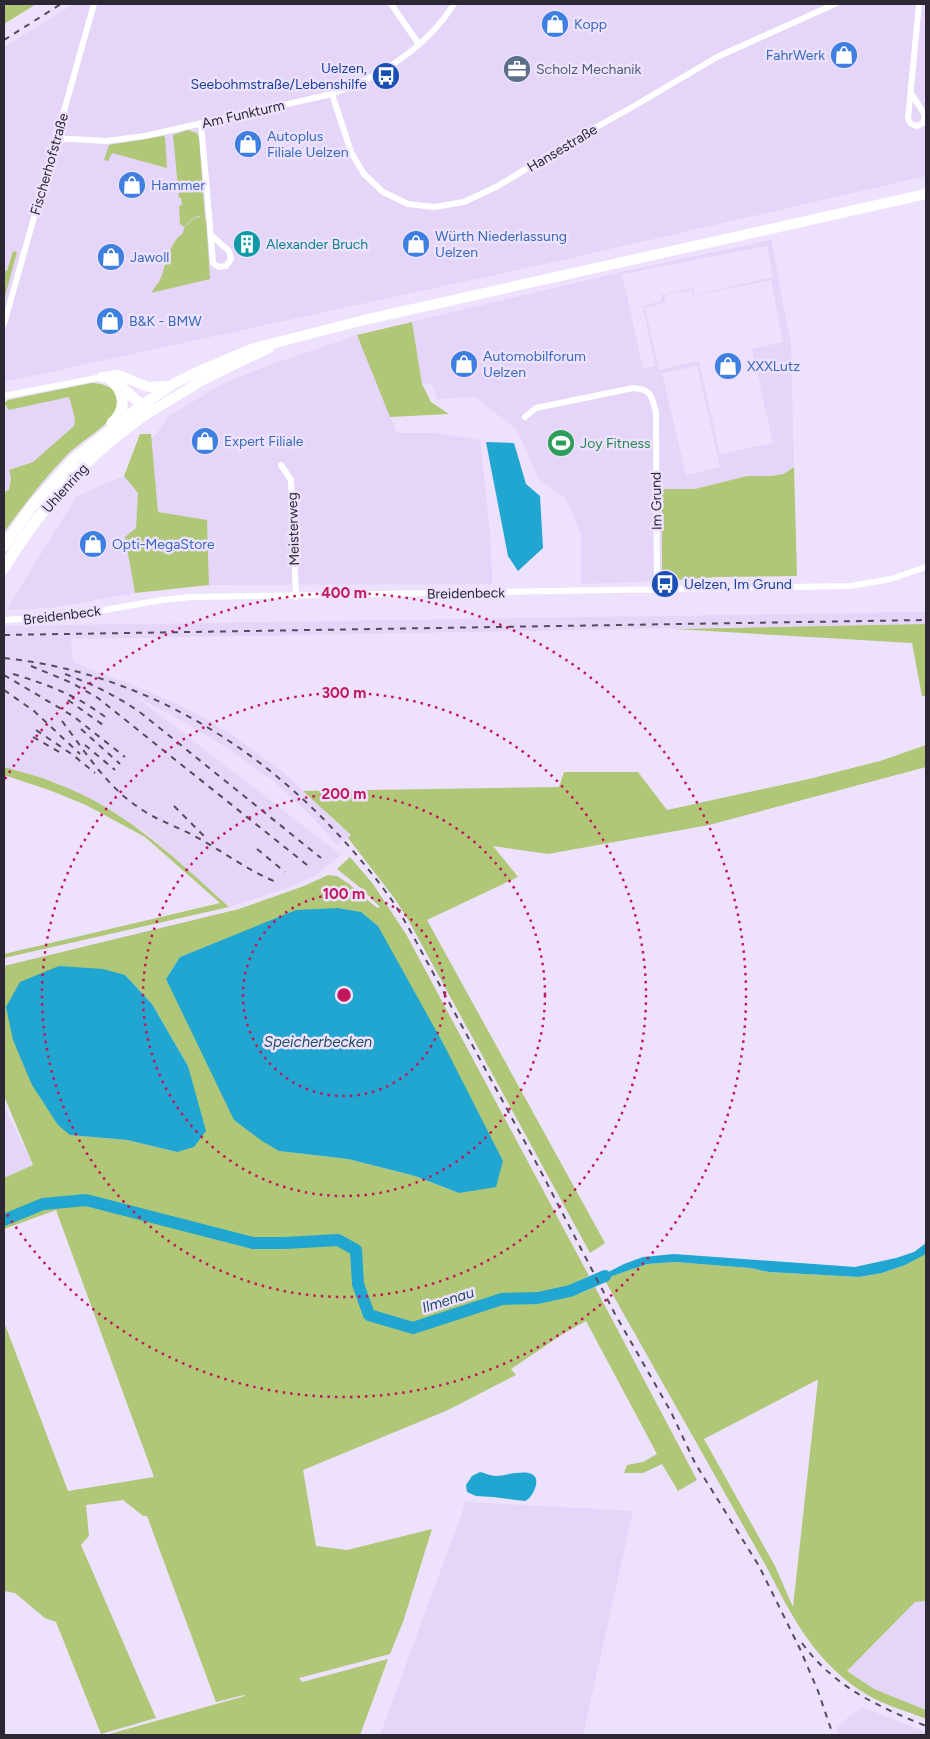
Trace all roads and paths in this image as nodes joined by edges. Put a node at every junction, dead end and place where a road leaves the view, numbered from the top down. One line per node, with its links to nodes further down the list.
1 (94, 4): 10 (street, Fischerhofstraße)
2 (390, 4): 6 (street)
3 (454, 4): 6 (street, Am Funkturm)
4 (835, 4): 8 (street, Hansestraße)
5 (919, 4): 7 (street)
6 (419, 44): 8 (street, Am Funkturm)
7 (910, 93): 7 (street)
8 (332, 94): 9 (street, Am Funkturm)
9 (202, 124): 10 (street, Am Funkturm); 12 (street)
10 (54, 145): 13 (street, Fischerhofstraße)
11 (926, 194): 14 (main road)
12 (211, 235): 12 (street)
13 (4, 324)
14 (278, 343): 17 (main road); 20 (main road)
15 (106, 378): 16 (main road); 18 (street); 19 (main road); 23 (highway)
16 (131, 380): 17 (main road); 19 (main road)
17 (175, 383): 19 (main road)
18 (4, 396)
19 (142, 405): 20 (main road); 22 (main road); 23 (highway, Uhlenring)
20 (159, 406): 22 (main road)
21 (526, 417): 28 (street, Im Grund)
22 (139, 419): 27 (highway, Uhlenring)
23 (74, 459): 25 (highway, Uhlenring)
24 (281, 465): 29 (street, Meisterweg)
25 (4, 546)
26 (926, 567): 28 (street, Breidenbeck)
27 (4, 568)
28 (657, 590): 29 (street, Breidenbeck)
29 (296, 597): 30 (street, Breidenbeck)
30 (4, 620)

